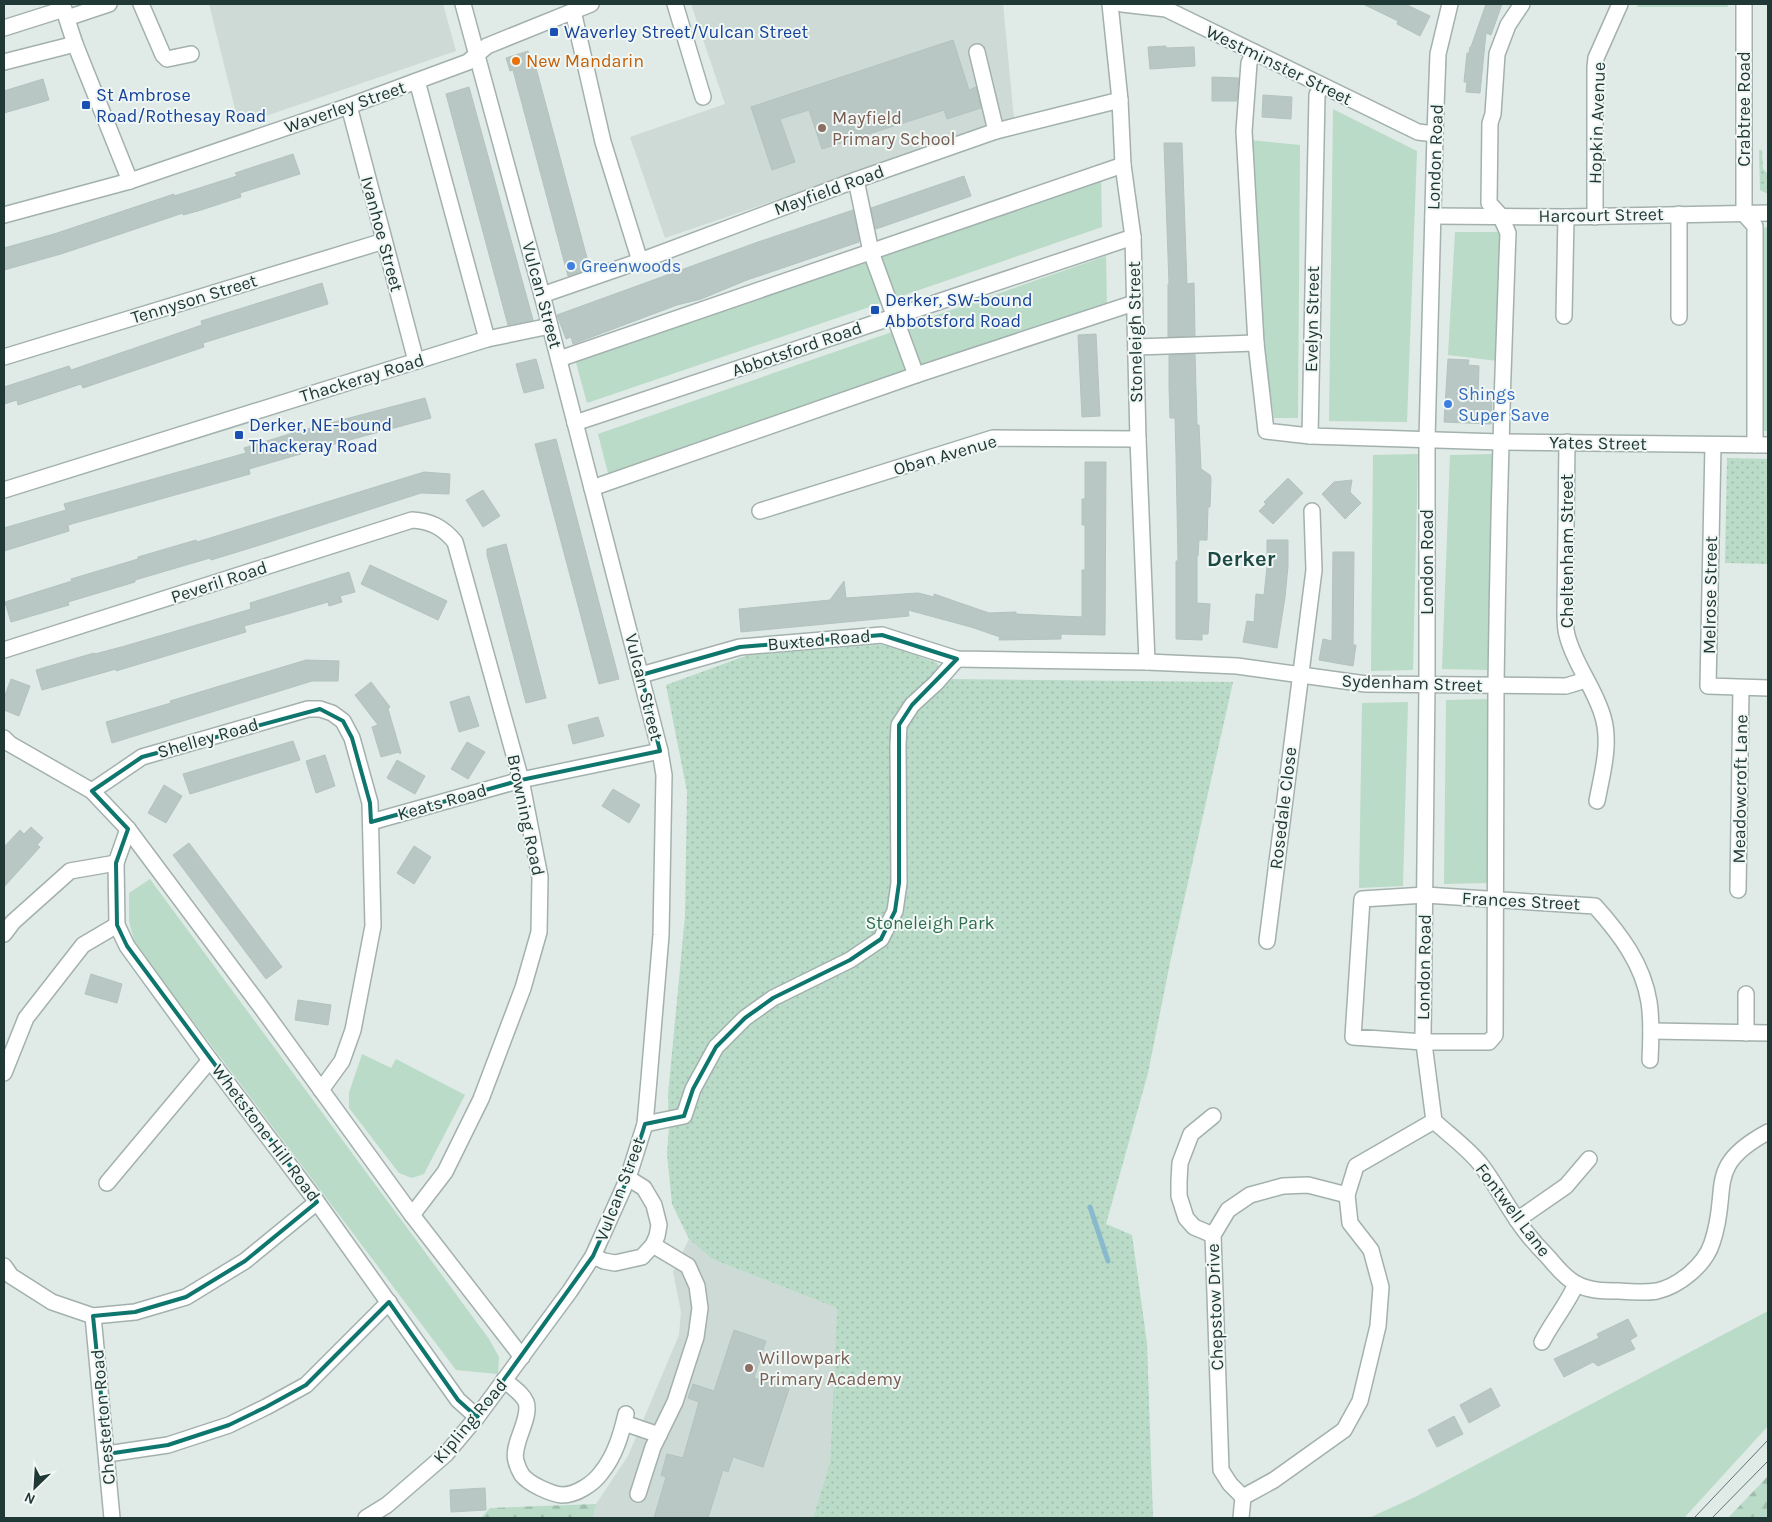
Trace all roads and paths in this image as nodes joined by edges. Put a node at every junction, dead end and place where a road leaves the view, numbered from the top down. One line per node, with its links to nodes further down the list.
1 (109, 4): 13 (street)
2 (141, 4): 19 (street)
3 (463, 4): 20 (street, Vulcan Street)
4 (591, 4): 14 (street, Waverley Street)
5 (675, 4): 24 (street)
6 (1110, 4): 25 (street, Stoneleigh Street)
7 (1122, 4): 12 (street, Westminster Street)
8 (1450, 4): 28 (street, London Road)
9 (1522, 4): 36 (street)
10 (1620, 4): 39 (street, Hopkin Avenue)
11 (1744, 4): 34 (street, Crabtree Road)
12 (1167, 6): 18 (street, Westminster Street)
13 (64, 10): 15 (street); 16 (street)
14 (574, 11): 20 (street, Waverley Street); 43 (street)
15 (4, 28)
16 (75, 44): 21 (street); 31 (street)
17 (978, 52): 27 (street)
18 (1254, 52): 23 (street, Westminster Street); 51 (street)
19 (190, 54)
20 (477, 55): 22 (street, Waverley Street); 44 (street, Vulcan Street)
21 (4, 62)
22 (417, 82): 26 (street, Waverley Street); 50 (street)
23 (1321, 86): 28 (street, Westminster Street); 58 (street, Evelyn Street)
24 (703, 97)
25 (1120, 100): 27 (street, Mayfield Road); 29 (street, Stoneleigh Street)
26 (349, 106): 31 (street, Waverley Street); 41 (street, Ivanhoe Street)
27 (996, 131): 30 (street, Mayfield Road)
28 (1435, 134): 37 (street, London Road)
29 (1123, 165): 40 (street, Stoneleigh Street); 42 (street)
30 (856, 180): 42 (street); 43 (street, Mayfield Road)
31 (130, 181): 35 (street, Waverley Street)
32 (1768, 213): 34 (street, Harcourt Street)
33 (1679, 214): 34 (street, Harcourt Street); 39 (street, Harcourt Street); 48 (street)
34 (1744, 214): 64 (street)
35 (4, 215)
36 (1500, 215): 37 (street, Harcourt Street); 38 (street, Harcourt Street); 61 (street)
37 (1433, 216): 60 (street, London Road)
38 (1566, 217): 39 (street, Harcourt Street); 47 (street)
39 (1595, 217)
40 (1132, 237): 45 (street, Stoneleigh Street); 46 (street, Abbotsford Road)
41 (384, 241): 53 (street, Tennyson Street); 55 (street, Ivanhoe Street)
42 (872, 252): 46 (street); 54 (street)
43 (640, 261): 44 (street, Mayfield Road)
44 (542, 295): 49 (street, Vulcan Street)
45 (1134, 304): 52 (street, Stoneleigh Street); 56 (street)
46 (893, 316): 56 (street); 57 (street, Abbotsford Road)
47 (1564, 316)
48 (1679, 317)
49 (550, 326): 50 (street, Thackeray Road); 54 (street, Vulcan Street)
50 (487, 339): 55 (street, Thackeray Road)
51 (1256, 343): 52 (street); 58 (street)
52 (1136, 347): 59 (street, Stoneleigh Street)
53 (4, 357)
54 (559, 359): 57 (street, Vulcan Street)
55 (416, 361): 66 (street, Thackeray Road)
56 (916, 375): 65 (street)
57 (575, 424): 65 (street, Vulcan Street)
58 (1310, 436): 60 (street)
59 (1138, 439): 67 (street, Oban Avenue); 72 (street, Stoneleigh Street)
60 (1427, 439): 61 (street, Yates Street); 76 (street, London Road)
61 (1500, 442): 62 (street, Yates Street); 77 (street)
62 (1567, 442): 63 (street, Yates Street); 75 (street, Cheltenham Street)
63 (1713, 445): 64 (street, Yates Street); 78 (street, Melrose Street)
64 (1762, 445)
65 (592, 488): 73 (street, Vulcan Street)
66 (4, 490)
67 (760, 511)
68 (1312, 511): 74 (street, Rosedale Close)
69 (434, 524): 70 (street, Peveril Road); 82 (street, Browning Road)
70 (4, 650)
71 (957, 659): 72 (street, Buxted Road); 73 (street, Buxted Road); 105 (street)
72 (1147, 662): 74 (street, Sydenham Street)
73 (641, 675): 81 (street, Vulcan Street)
74 (1300, 675): 76 (street, Sydenham Street); 93 (street, Rosedale Close)
75 (1586, 680): 77 (street, Sydenham Street); 84 (street, Cheltenham Street)
76 (1427, 685): 77 (street, Sydenham Street); 89 (street, London Road)
77 (1496, 686): 90 (street)
78 (1741, 688): 79 (street, Melrose Street); 88 (street, Meadowcroft Lane)
79 (1768, 688)
80 (4, 738): 83 (street)
81 (660, 751): 82 (street, Keats Road); 105 (street, Vulcan Street)
82 (520, 780): 85 (street, Keats Road); 112 (street, Browning Road)
83 (92, 791): 85 (street, Shelley Road); 86 (street)
84 (1597, 801)
85 (371, 822): 102 (street)
86 (128, 829): 87 (street, Whetstone Hill Road); 102 (street)
87 (116, 863): 91 (street, Whetstone Hill Road); 92 (street)
88 (1738, 890)
89 (1425, 896): 90 (street, Frances Street); 98 (street, London Road); 98 (street, Frances Street)
90 (1496, 900): 95 (street, Frances Street); 98 (street)
91 (117, 925): 99 (street, Whetstone Hill Road); 101 (street)
92 (4, 934)
93 (1267, 941)
94 (1746, 994): 96 (street)
95 (1651, 1031): 96 (street); 100 (street, Frances Street)
96 (1746, 1033): 97 (street)
97 (1768, 1033)
98 (1423, 1042): 104 (street, London Road)
99 (210, 1060): 109 (street); 111 (street, Whetstone Hill Road)
100 (1650, 1060)
101 (4, 1073)
102 (321, 1090): 112 (street)
103 (1213, 1116): 114 (street)
104 (1434, 1121): 110 (street); 113 (street, Fontwell Lane)
105 (645, 1124): 108 (street, Vulcan Street)
106 (1768, 1132): 118 (street, Fontwell Lane)
107 (1589, 1159): 113 (street)
108 (628, 1178): 115 (street); 116 (street, Vulcan Street)
109 (108, 1183)
110 (1347, 1195): 114 (street, Chepstow Drive); 128 (street)
111 (317, 1202): 119 (street, Whetstone Hill Road); 120 (street)
112 (412, 1214): 122 (street)
113 (1518, 1220): 118 (street, Fontwell Lane)
114 (1213, 1235): 128 (street, Chepstow Drive)
115 (653, 1245): 116 (street); 125 (street)
116 (594, 1256): 122 (street, Vulcan Street)
117 (4, 1266): 120 (street)
118 (1576, 1284): 121 (street)
119 (389, 1302): 124 (street, Whetstone Hill Road); 126 (street)
120 (94, 1316): 126 (street, Chesterton Road)
121 (1542, 1342)
122 (522, 1357): 123 (street, Kipling Road)
123 (504, 1380): 124 (street, Kipling Road); 125 (street)
124 (477, 1417): 130 (street, Kipling Road)
125 (659, 1435): 127 (street)
126 (107, 1454): 129 (street, Chesterton Road)
127 (638, 1494)
128 (1244, 1497): 131 (street)
129 (112, 1518)
130 (366, 1518)
131 (1241, 1518)

